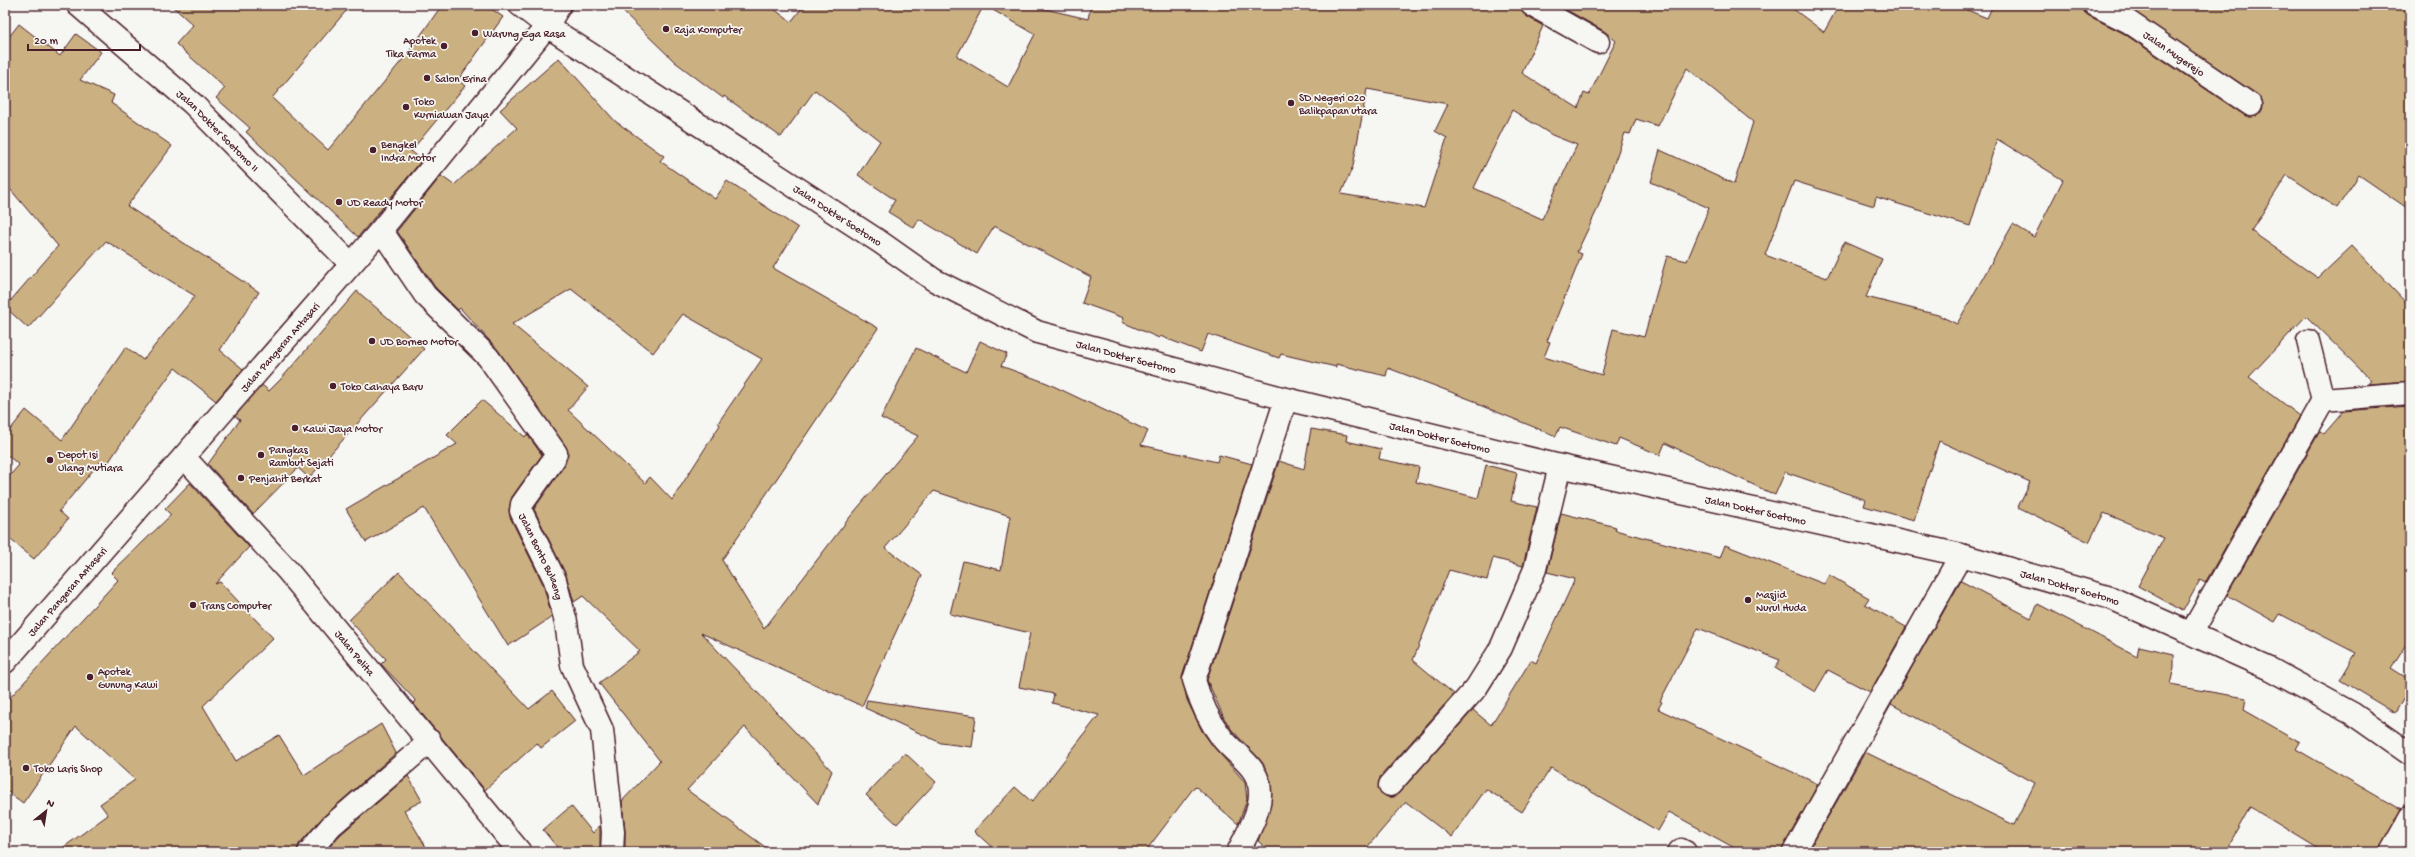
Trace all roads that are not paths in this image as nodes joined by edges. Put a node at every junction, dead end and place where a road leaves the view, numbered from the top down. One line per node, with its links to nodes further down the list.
1 (78, 5): 10 (street, Jalan Dokter Soetomo II)
2 (520, 5): 6 (street, Jalan Dokter Soetomo)
3 (560, 5): 6 (street, Jalan Pangeran Antasari)
4 (1532, 5): 7 (street)
5 (2095, 5): 8 (street, Jalan Mugerejo)
6 (547, 26): 9 (street, Jalan Pangeran Antasari); 13 (street, Jalan Dokter Soetomo)
7 (1598, 42)
8 (2251, 105)
9 (381, 230): 10 (street, Jalan Pangeran Antasari); 26 (street, Jalan Bonto Bulaeng)
10 (350, 263): 15 (street, Jalan Pangeran Antasari)
11 (2308, 341): 14 (street)
12 (2410, 393): 14 (street)
13 (1286, 399): 16 (street, Jalan Dokter Soetomo); 27 (street)
14 (2323, 400): 18 (street)
15 (184, 457): 19 (street, Jalan Pangeran Antasari); 20 (street, Jalan Pelita)
16 (1560, 466): 17 (street, Jalan Dokter Soetomo); 22 (street)
17 (1961, 555): 18 (street, Jalan Dokter Soetomo); 30 (street)
18 (2192, 632): 21 (street, Jalan Dokter Soetomo)
19 (5, 662)
20 (430, 742): 24 (street); 25 (street, Jalan Pelita)
21 (2410, 754)
22 (1390, 785)
23 (2410, 818): 31 (street)
24 (309, 852)
25 (520, 852)
26 (612, 852)
27 (1238, 852)
28 (1679, 852): 29 (street)
29 (1685, 852)
30 (1794, 852)
31 (2391, 852)

